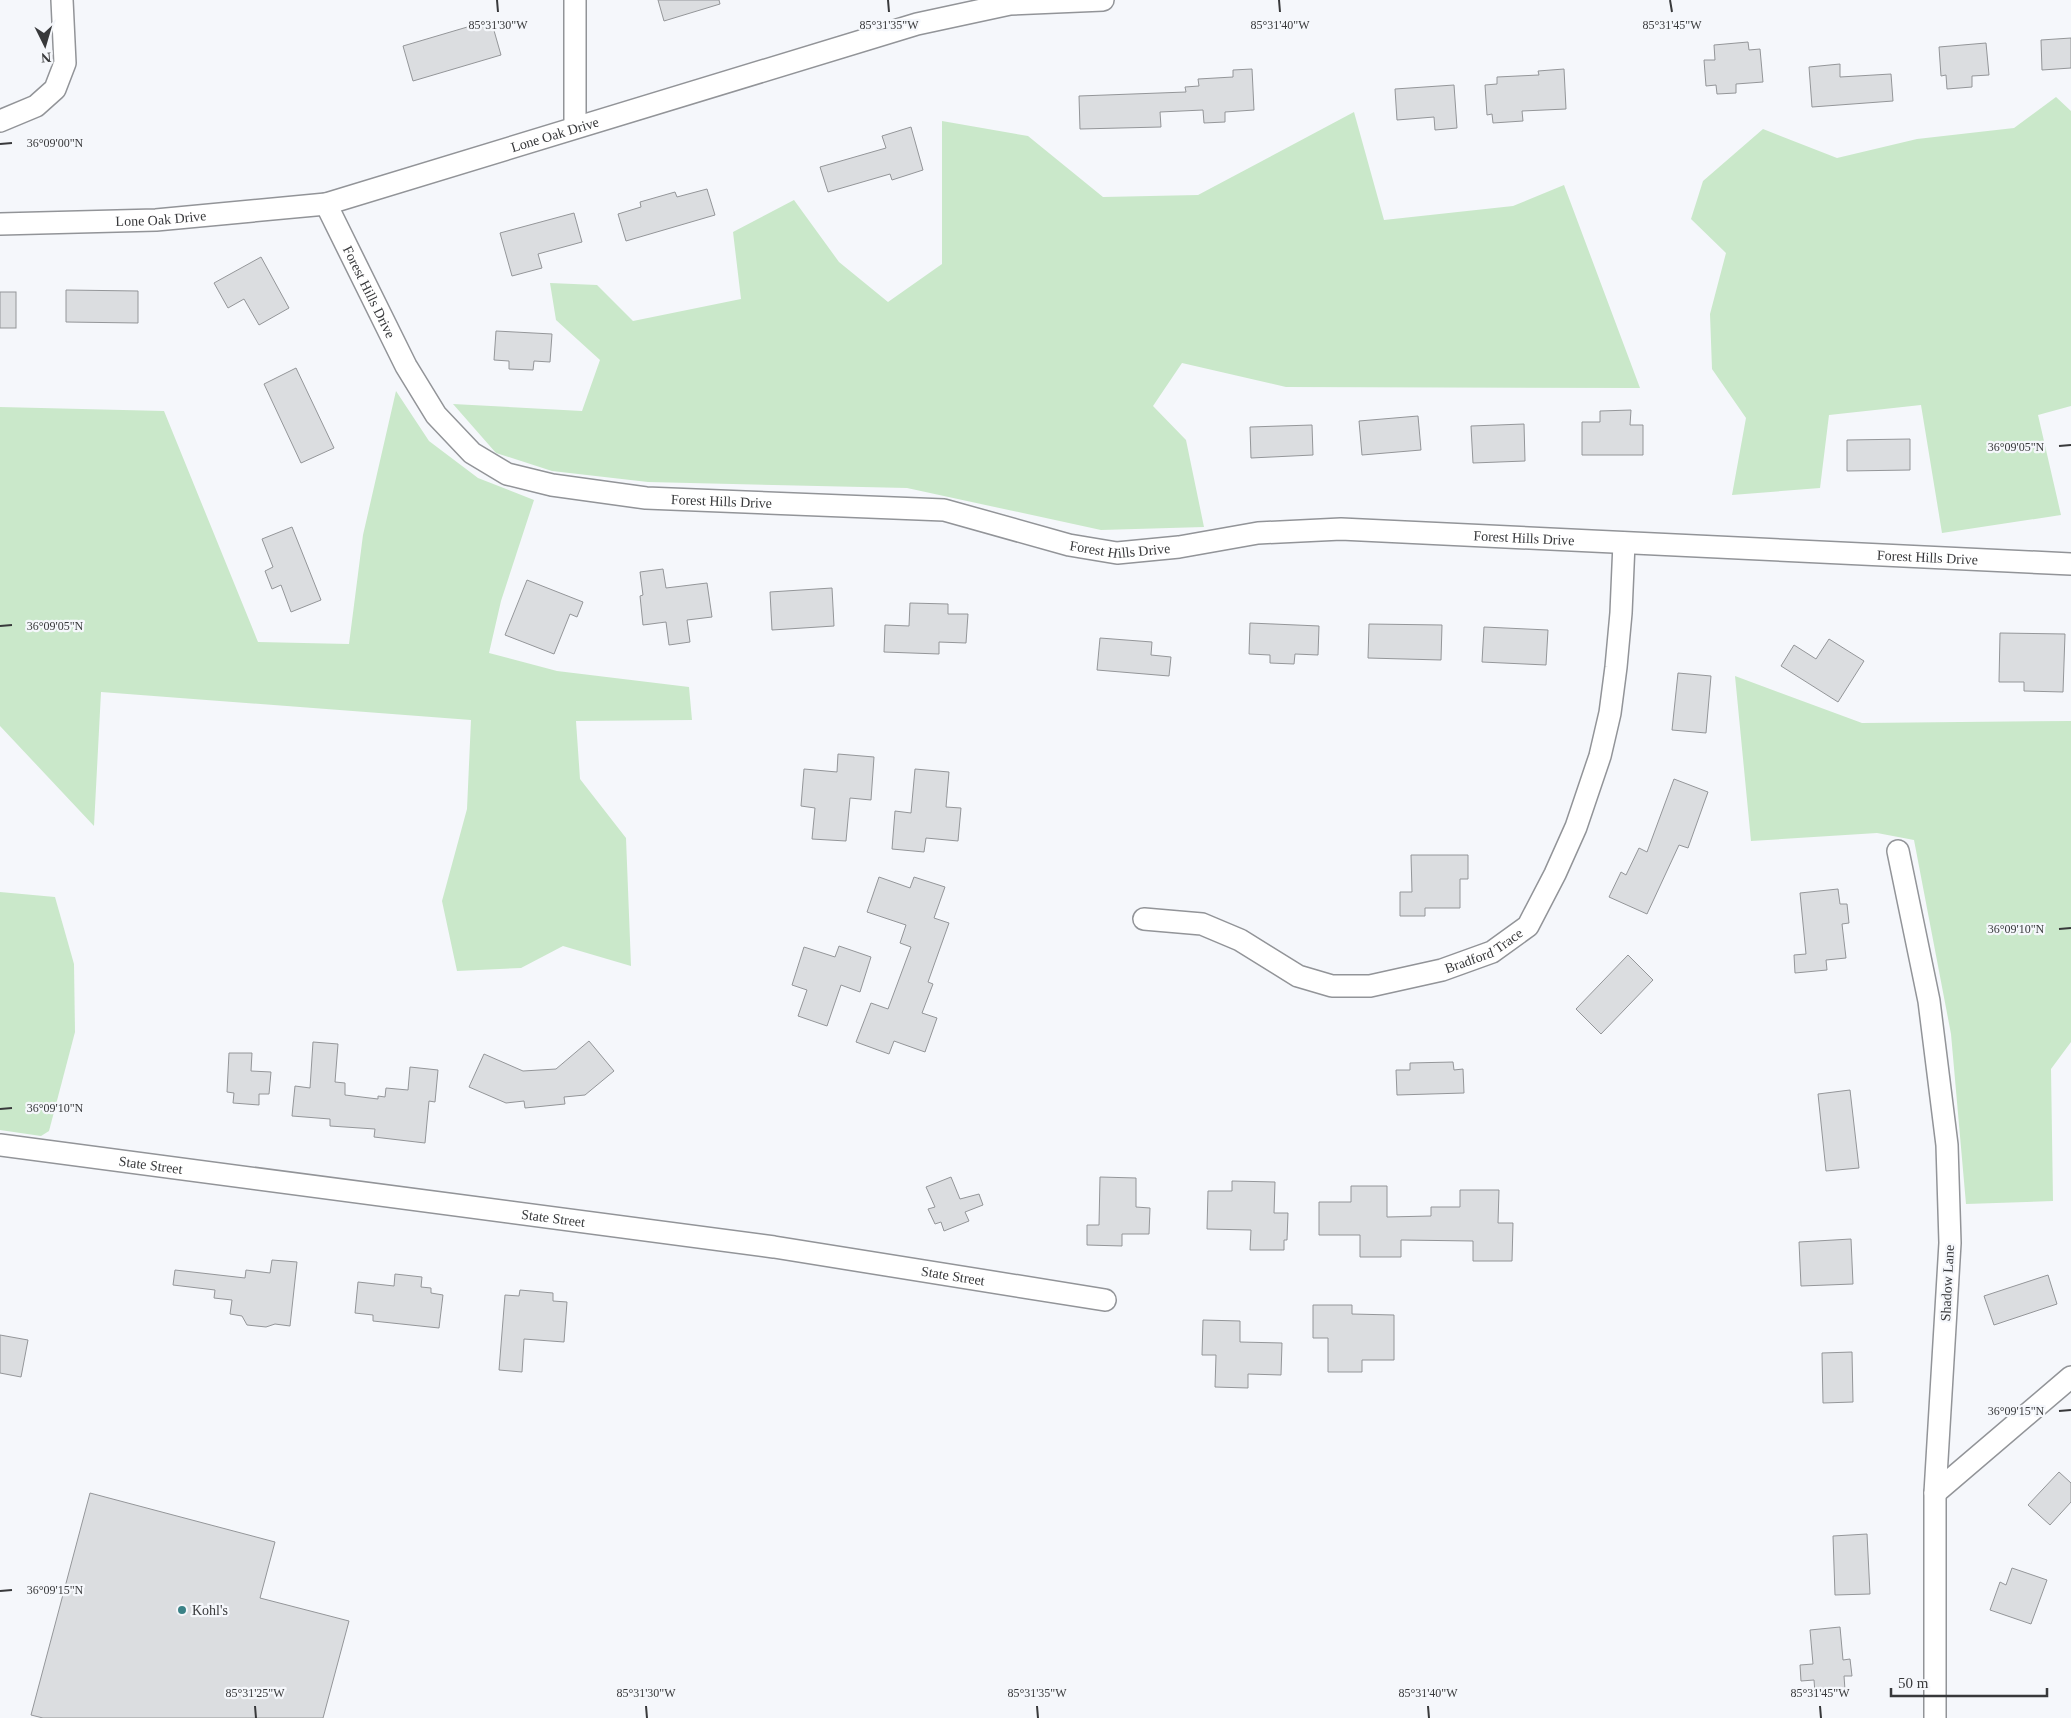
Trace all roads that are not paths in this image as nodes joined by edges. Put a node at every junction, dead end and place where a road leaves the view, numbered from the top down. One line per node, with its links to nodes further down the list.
1 (62, 0): 5 (street)
2 (575, 0): 6 (street)
3 (1102, 0): 4 (street, Lone Oak Drive)
4 (1010, 2): 6 (street, Lone Oak Drive)
5 (0, 121)
6 (575, 127): 7 (street, Lone Oak Drive)
7 (326, 204): 8 (street, Lone Oak Drive); 9 (street, Forest Hills Drive)
8 (0, 224)
9 (1624, 543): 10 (street, Forest Hills Drive); 12 (street, Bradford Trace)
10 (2071, 564)
11 (1898, 852): 16 (street, Shadow Lane)
12 (1144, 919)
13 (0, 1145): 14 (street, State Street)
14 (1105, 1300)
15 (2071, 1377): 16 (street)
16 (1935, 1493): 17 (street, Shadow Lane)
17 (1935, 1718)

